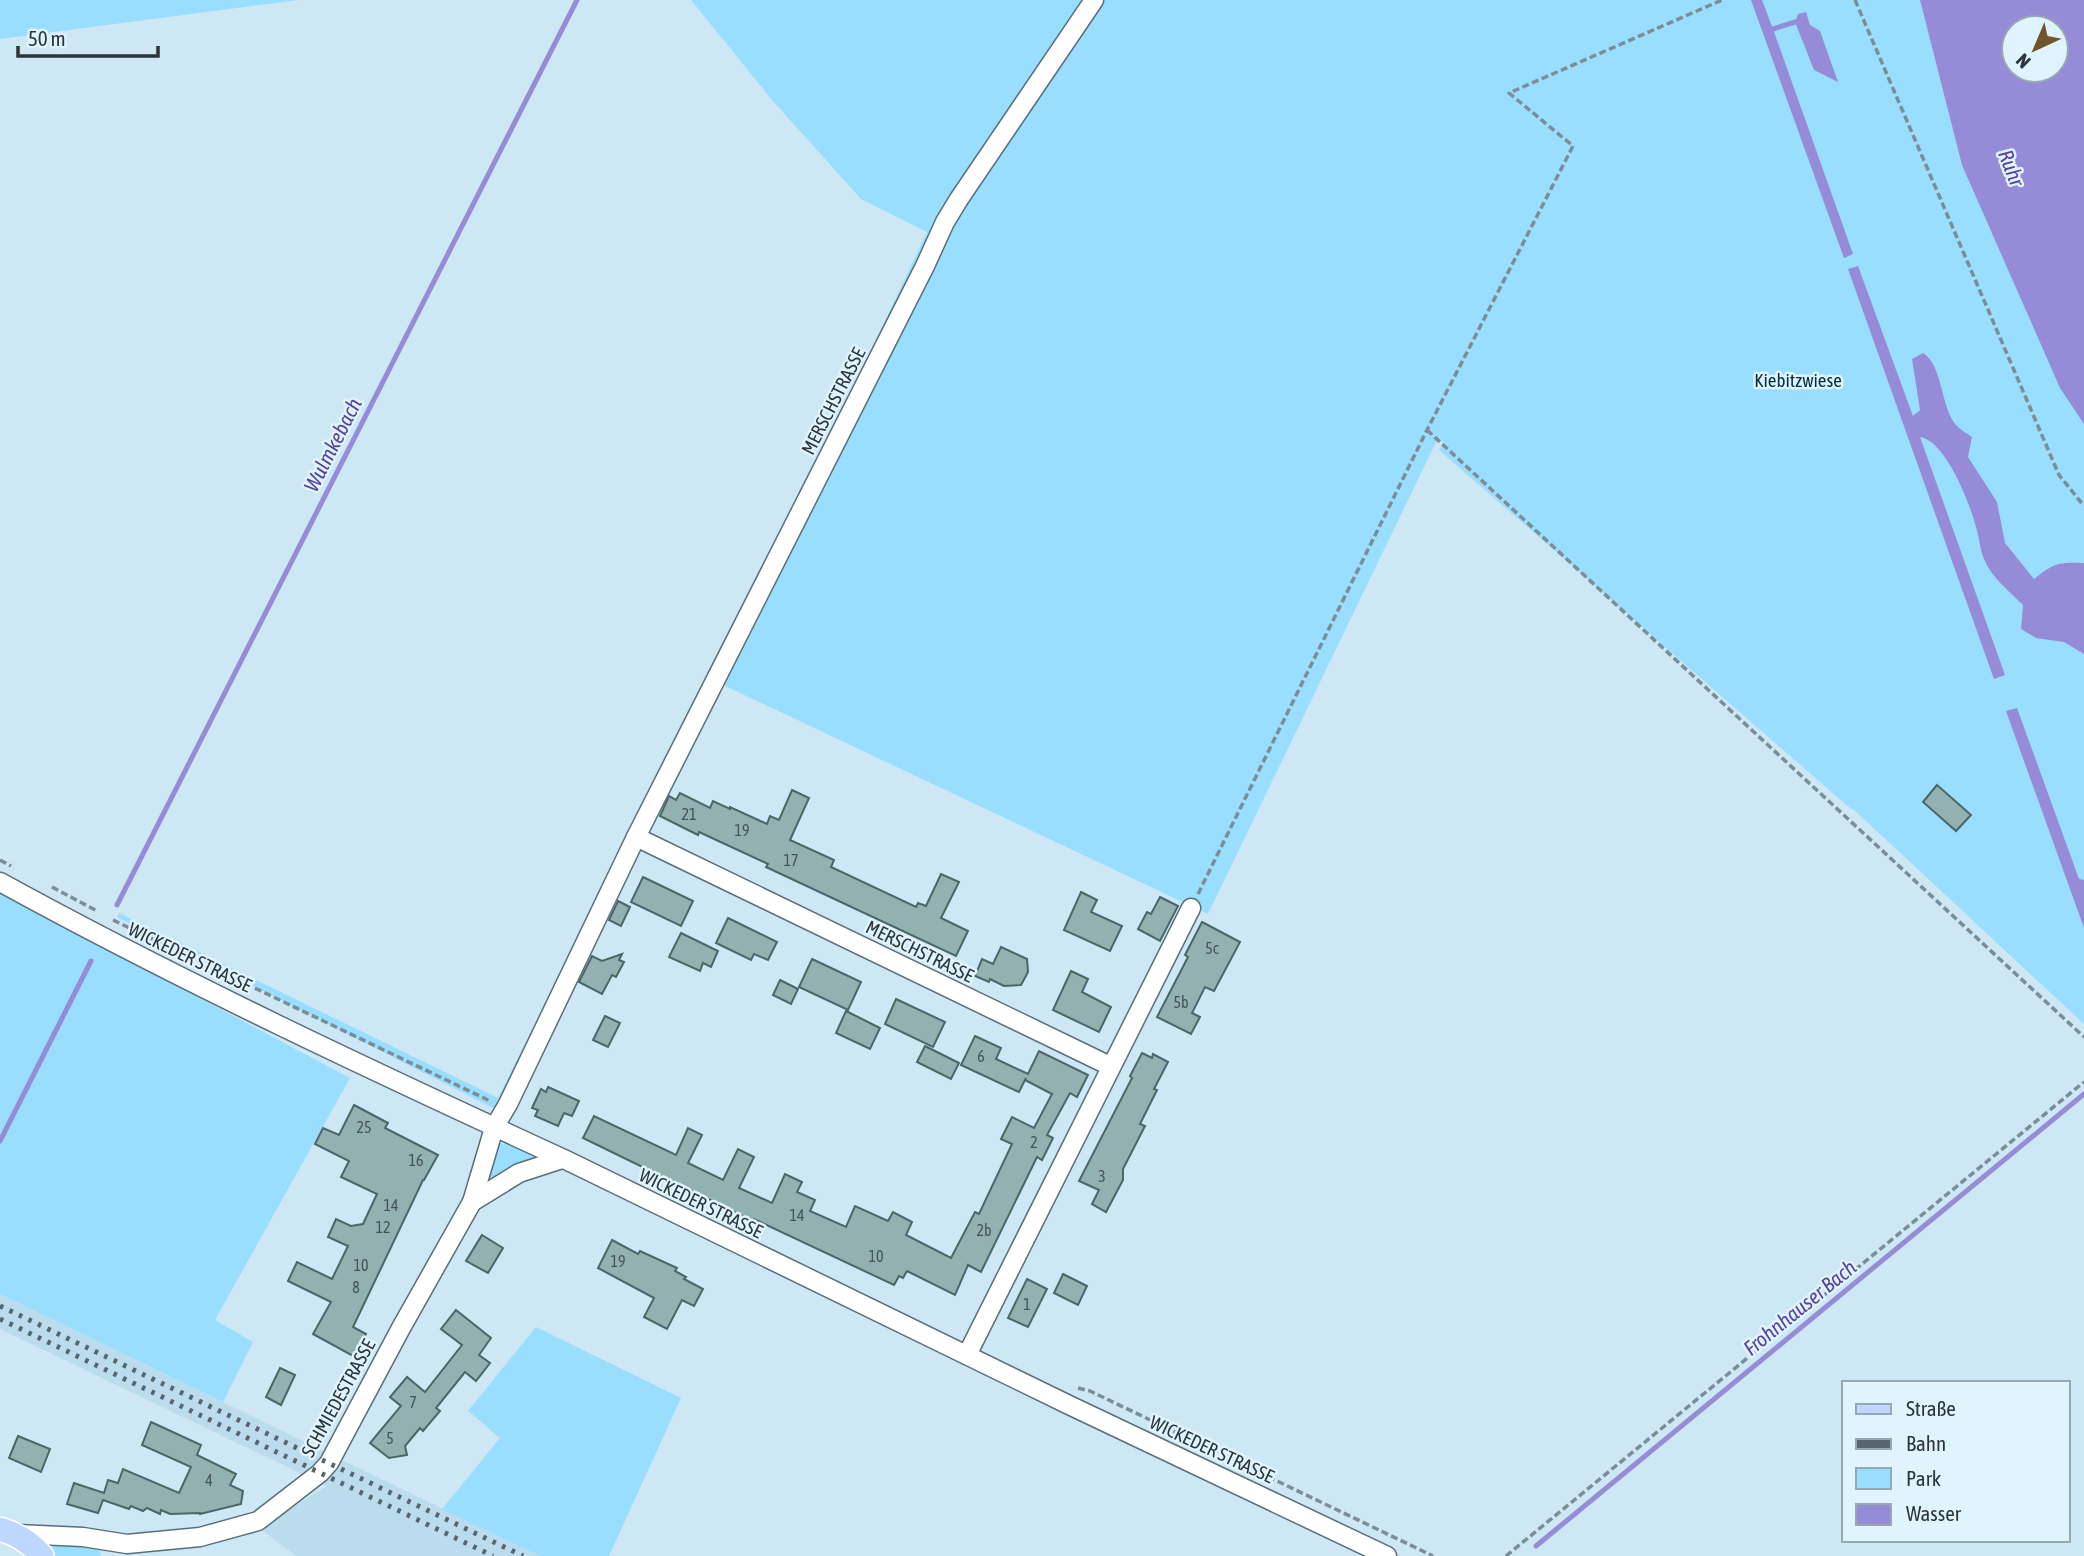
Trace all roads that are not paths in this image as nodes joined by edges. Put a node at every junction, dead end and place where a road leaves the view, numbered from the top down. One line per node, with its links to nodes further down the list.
1 (1094, 0): 2 (street, MERSCHSTRASSE)
2 (636, 837): 5 (street, MERSCHSTRASSE); 6 (street, MERSCHSTRASSE)
3 (0, 882): 6 (street, WICKEDER STRASSE)
4 (1191, 908): 5 (street)
5 (1110, 1066): 9 (street)
6 (499, 1121): 7 (street, WICKEDER STRASSE); 8 (street, SCHMIEDESTRASSE)
7 (562, 1159): 8 (street); 9 (street, WICKEDER STRASSE)
8 (472, 1202): 11 (street, SCHMIEDESTRASSE)
9 (967, 1355): 13 (street, WICKEDER STRASSE)
10 (8, 1532): 11 (street, SCHMIEDESTRASSE); 12 (main road)
11 (122, 1550)
12 (42, 1556)
13 (1387, 1556)

